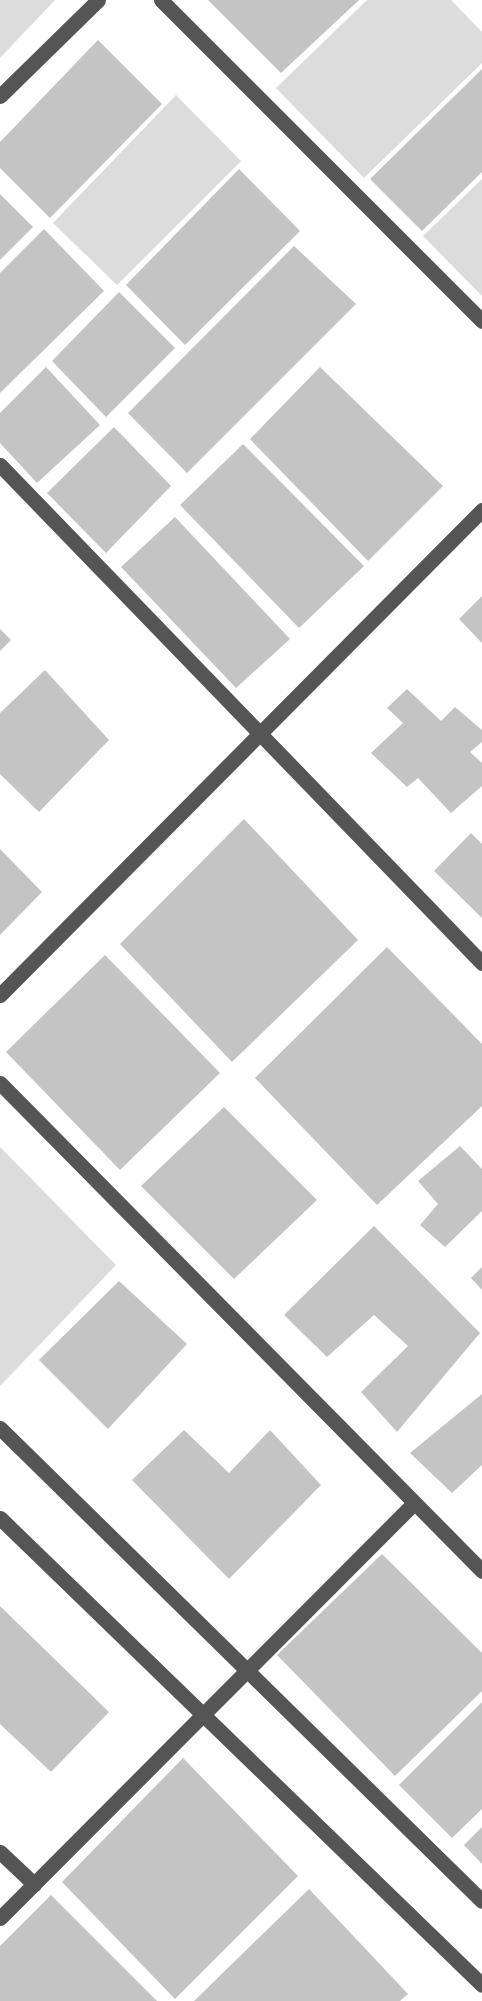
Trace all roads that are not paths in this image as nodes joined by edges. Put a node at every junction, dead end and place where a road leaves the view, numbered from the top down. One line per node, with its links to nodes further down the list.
1 (98, 0): 3 (street)
2 (161, 0): 4 (street)
3 (0, 96)
4 (482, 321)
5 (0, 465): 7 (street)
6 (482, 510): 7 (street)
7 (260, 734): 8 (street); 9 (street)
8 (482, 963)
9 (0, 996)
10 (0, 1083): 12 (street)
11 (0, 1428): 15 (street)
12 (414, 1503): 14 (street); 15 (street)
13 (0, 1518): 16 (street)
14 (482, 1571)
15 (246, 1669): 16 (street); 19 (street)
16 (201, 1714): 18 (street); 21 (street)
17 (0, 1852): 18 (street)
18 (34, 1884): 20 (street)
19 (482, 1901)
20 (0, 1918)
21 (482, 1985)

